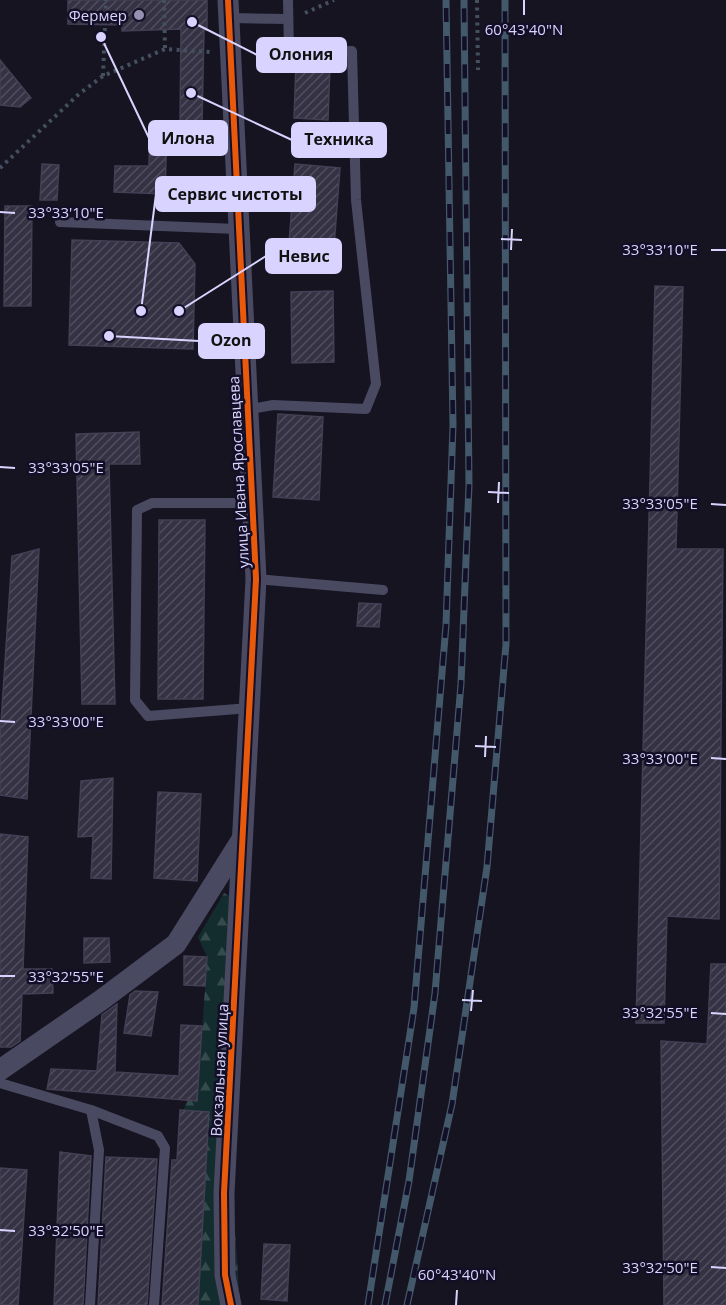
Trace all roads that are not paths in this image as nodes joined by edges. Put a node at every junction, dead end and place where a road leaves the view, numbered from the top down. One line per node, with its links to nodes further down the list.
1 (288, 0): 3 (lane)
2 (229, 9): 3 (lane); 5 (street, улица Ивана Ярославцева)
3 (288, 17): 6 (lane)
4 (60, 222): 5 (lane)
5 (237, 229): 6 (street, улица Ивана Ярославцева)
6 (246, 410): 7 (street, улица Ивана Ярославцева)
7 (252, 503): 8 (street, улица Ивана Ярославцева); 10 (lane)
8 (256, 579): 9 (lane); 10 (street, улица Ивана Ярославцева)
9 (383, 590)
10 (250, 708): 11 (street, улица Ивана Ярославцева)
11 (244, 836): 12 (street); 17 (street, Вокзальная улица)
12 (0, 1070)
13 (0, 1083): 14 (lane)
14 (91, 1110): 15 (lane); 16 (lane)
15 (90, 1305)
16 (154, 1305)
17 (231, 1305)

